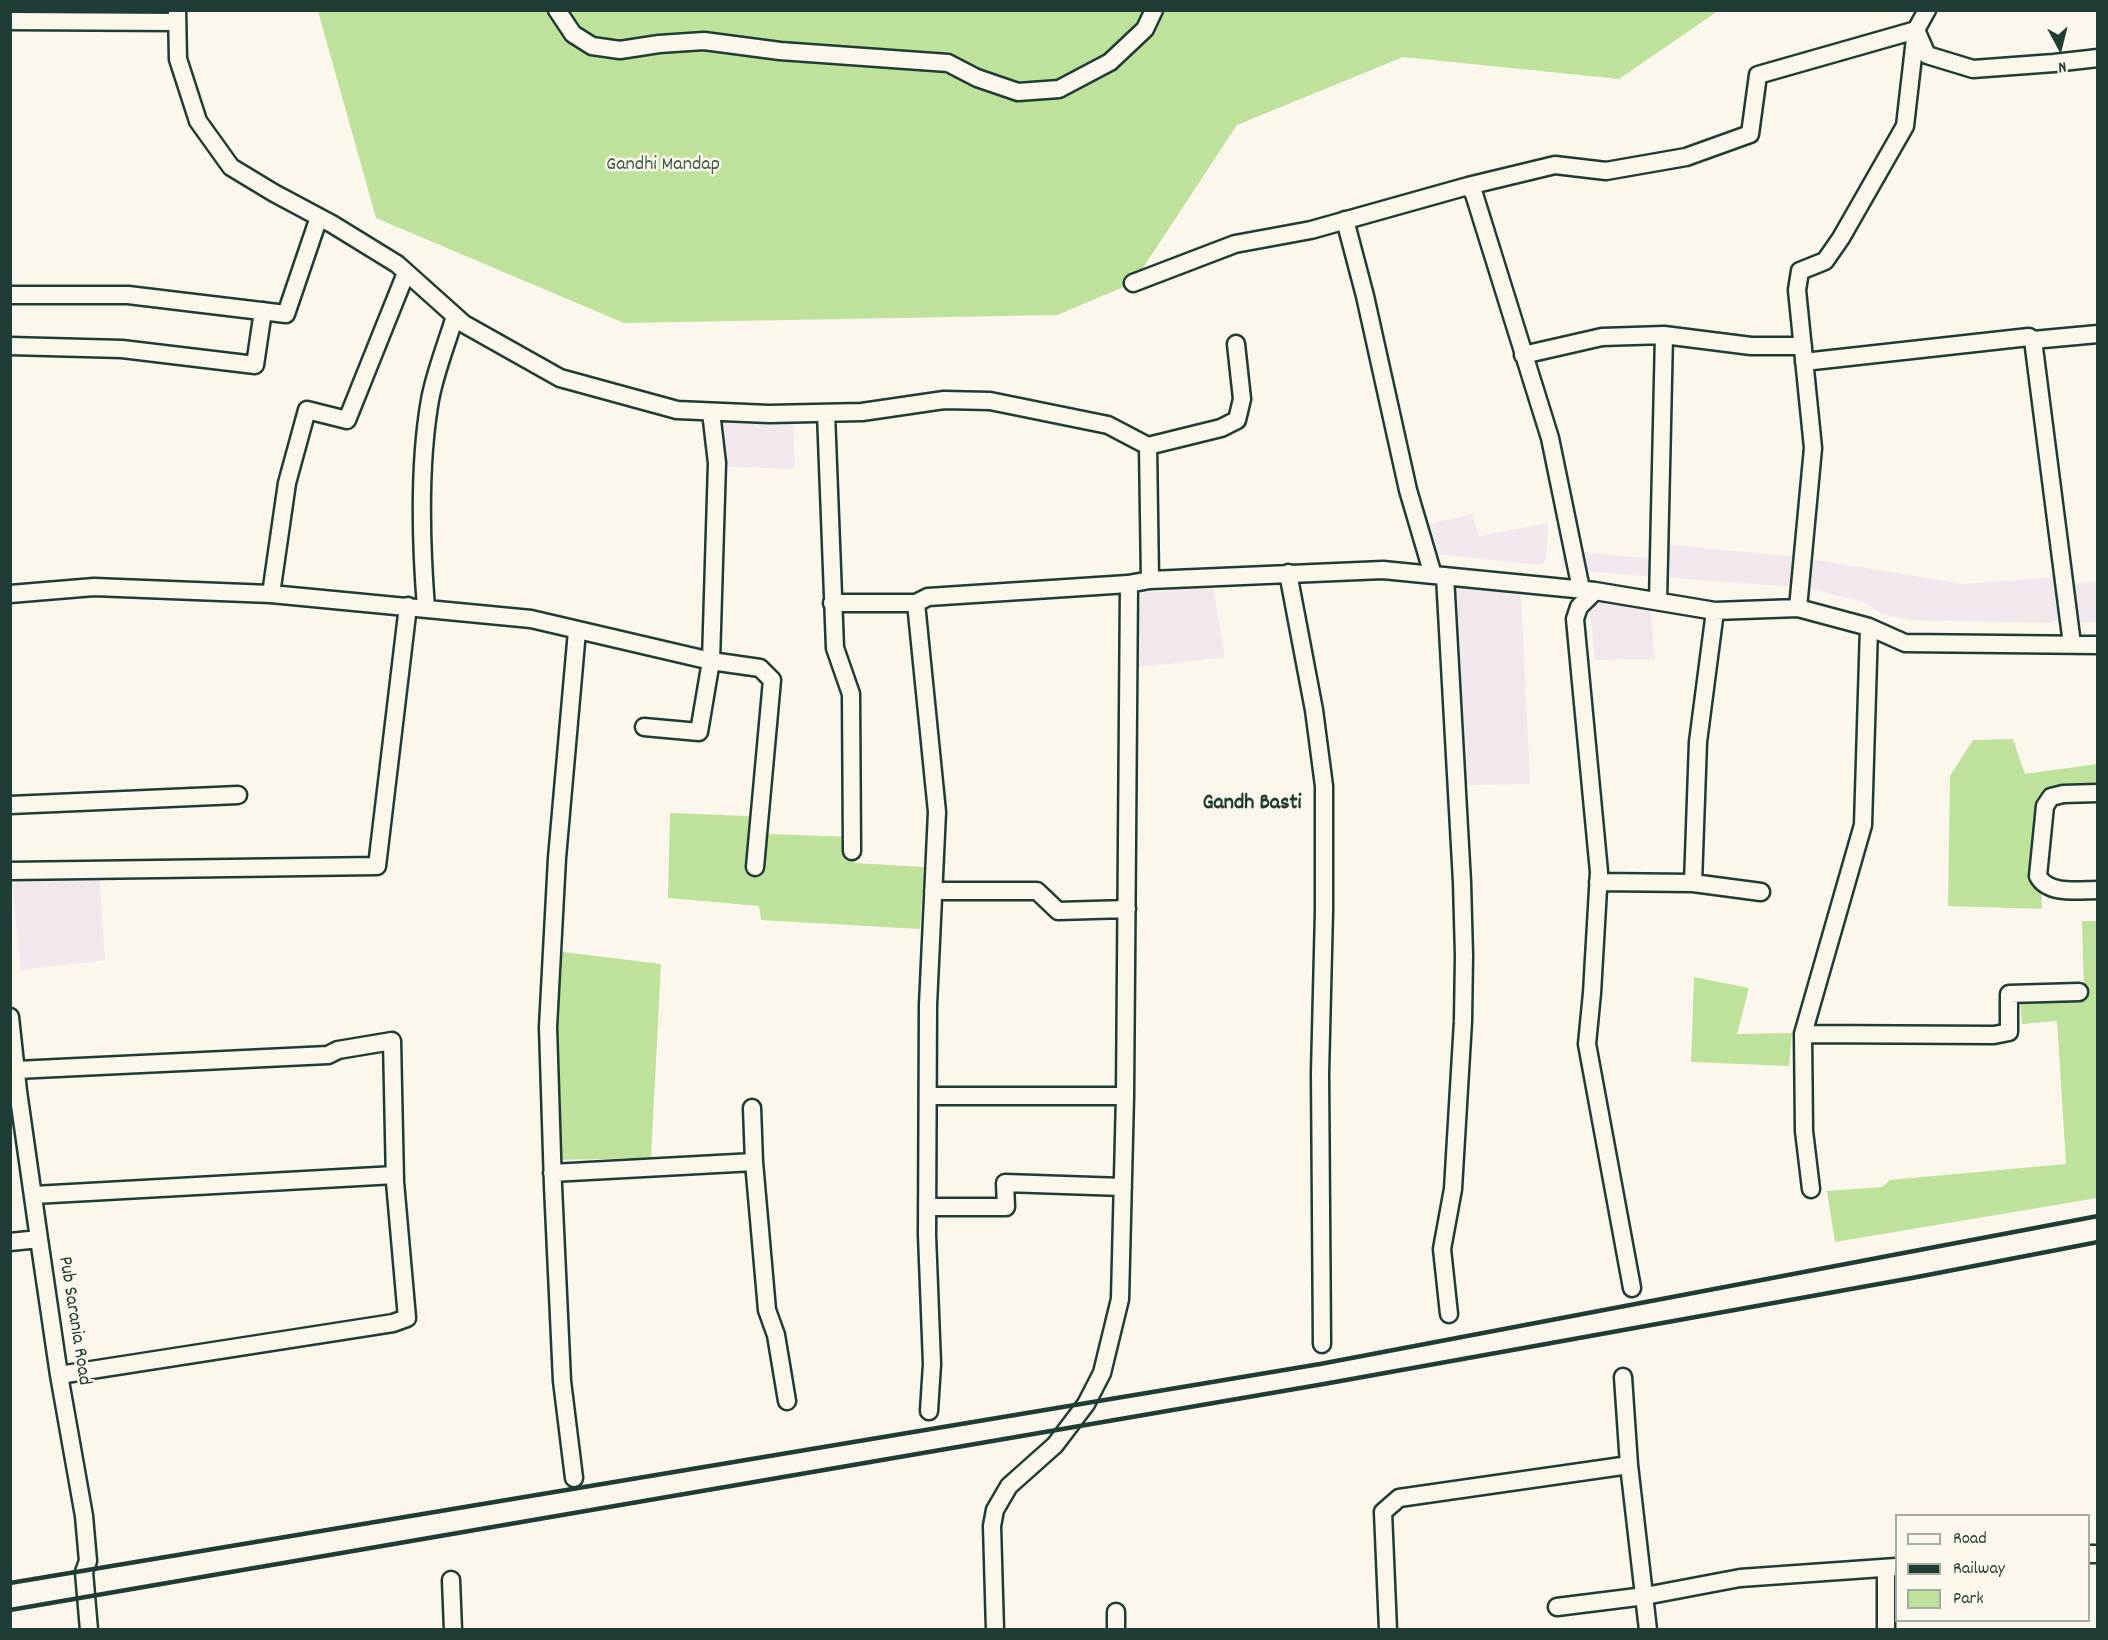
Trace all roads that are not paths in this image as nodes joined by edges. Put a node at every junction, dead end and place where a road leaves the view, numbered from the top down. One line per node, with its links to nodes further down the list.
1 (557, 10): 2 (street)
2 (1154, 10)
3 (1927, 10): 6 (street)
4 (177, 16): 5 (street); 9 (street)
5 (10, 21)
6 (1916, 30): 7 (street); 8 (street); 21 (street)
7 (2097, 58)
8 (1468, 186): 10 (street); 22 (street)
9 (319, 217): 11 (street); 14 (street)
10 (1345, 220): 12 (street); 27 (street)
11 (406, 273): 15 (street); 32 (street)
12 (1133, 283)
13 (10, 295): 14 (street)
14 (263, 311): 20 (street)
15 (455, 315): 23 (street); 37 (street)
16 (2097, 334): 18 (street)
17 (1664, 335): 21 (street); 22 (street); 33 (street)
18 (2033, 340): 21 (street); 42 (street)
19 (1236, 344): 25 (street)
20 (10, 346)
21 (1803, 354): 38 (street)
22 (1523, 355): 30 (street)
23 (711, 412): 24 (street); 44 (street)
24 (826, 412): 25 (street); 34 (street)
25 (1148, 446): 28 (street)
26 (1288, 573): 27 (street); 28 (street); 77 (street)
27 (1439, 575): 30 (street); 76 (street)
28 (1150, 580): 29 (street)
29 (1129, 584): 35 (street); 57 (street)
30 (1588, 590): 33 (street); 52 (street)
31 (10, 594): 32 (street)
32 (271, 594): 36 (street)
33 (1658, 601): 39 (street)
34 (832, 603): 35 (street); 49 (street)
35 (916, 603): 55 (street)
36 (408, 606): 37 (street); 51 (street)
37 (426, 608): 41 (street)
38 (1798, 608): 39 (street); 40 (street)
39 (1715, 610): 53 (street)
40 (1869, 627): 42 (street); 60 (street)
41 (577, 631): 44 (street); 67 (street)
42 (2072, 644): 43 (street)
43 (2097, 645)
44 (711, 662): 45 (street); 50 (street)
45 (644, 727)
46 (2097, 794): 54 (street)
47 (237, 795): 48 (street)
48 (10, 805)
49 (852, 851)
50 (755, 867)
51 (10, 871)
52 (1598, 882): 53 (street); 75 (street)
53 (1693, 883): 56 (street)
54 (2097, 890)
55 (933, 891): 57 (street); 63 (street)
56 (1761, 892)
57 (1127, 909): 64 (street)
58 (2079, 992): 60 (street)
59 (10, 1017): 61 (street, Pub Sarania Road)
60 (1803, 1034): 70 (street)
61 (12, 1045): 62 (street, Pub Sarania Road)
62 (16, 1070): 68 (street); 71 (street, Pub Sarania Road)
63 (928, 1096): 64 (street); 72 (street)
64 (1125, 1096): 69 (street)
65 (752, 1108): 66 (street)
66 (754, 1162): 67 (street); 80 (street)
67 (552, 1173): 83 (street)
68 (395, 1176): 71 (street); 78 (street)
69 (1123, 1187): 72 (street); 91 (street)
70 (1811, 1189)
71 (34, 1195): 73 (street, Pub Sarania Road)
72 (927, 1207): 81 (street)
73 (39, 1239): 74 (street); 78 (street, Pub Sarania Road)
74 (10, 1242)
75 (1632, 1288)
76 (1449, 1314)
77 (1322, 1344)
78 (59, 1375): 89 (street, Pub Sarania Road)
79 (1623, 1377): 82 (street)
80 (788, 1401)
81 (929, 1411)
82 (1629, 1465): 86 (street); 93 (street)
83 (574, 1478)
84 (1891, 1568): 86 (street); 95 (street)
85 (451, 1580): 90 (street)
86 (1645, 1596): 87 (street); 94 (street)
87 (1557, 1607)
88 (1116, 1612): 92 (street)
89 (89, 1629)
90 (453, 1629)
91 (995, 1629)
92 (1116, 1629)
93 (1388, 1629)
94 (1648, 1629)
95 (1886, 1629)

